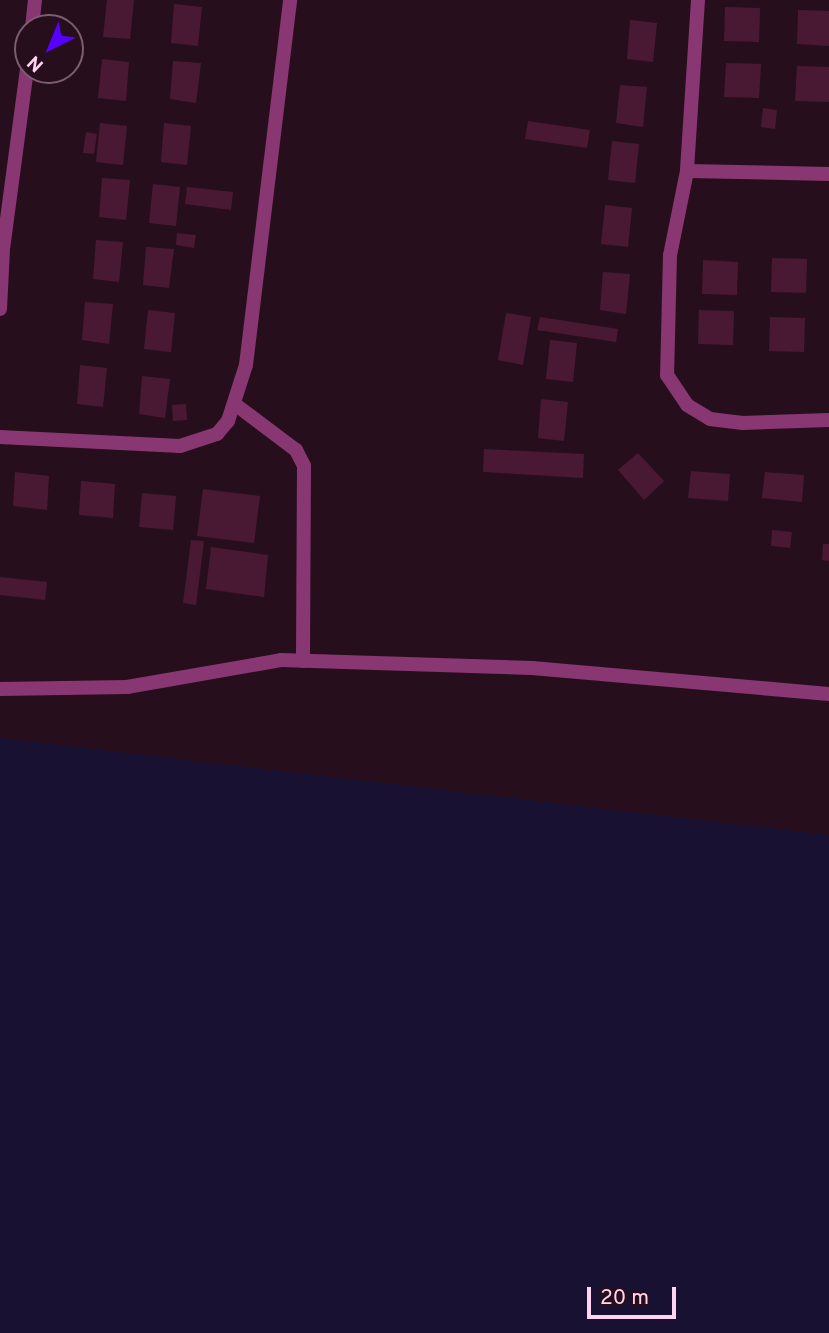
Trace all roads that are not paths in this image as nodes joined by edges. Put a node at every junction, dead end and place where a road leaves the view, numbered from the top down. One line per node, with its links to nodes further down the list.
1 (290, 0): 7 (street)
2 (698, 0): 4 (street)
3 (25, 84): 6 (street)
4 (687, 171): 5 (street); 8 (street)
5 (829, 174)
6 (0, 309)
7 (236, 405): 9 (street); 10 (street)
8 (829, 420)
9 (0, 437)
10 (303, 661): 11 (street); 12 (street)
11 (0, 689)
12 (829, 694)

